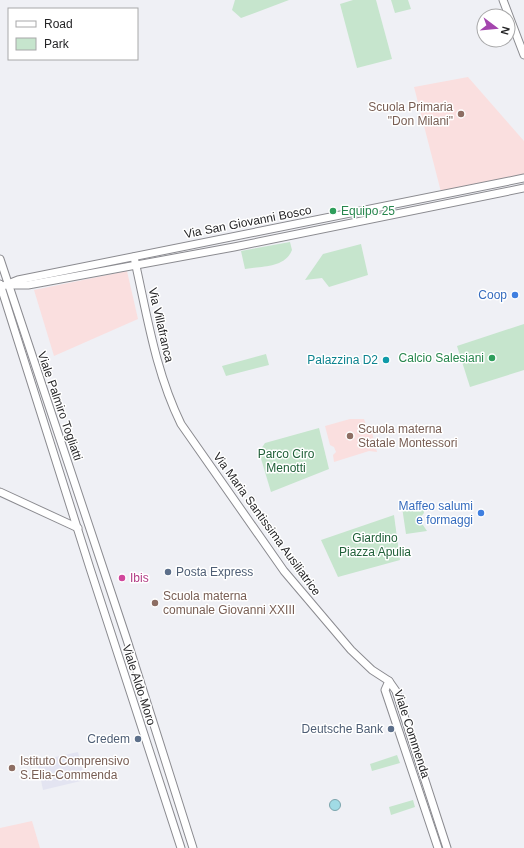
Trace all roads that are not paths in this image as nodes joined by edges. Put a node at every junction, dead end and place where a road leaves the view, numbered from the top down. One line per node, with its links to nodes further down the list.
1 (503, 0): 2 (street)
2 (524, 55)
3 (524, 178): 5 (street, Via San Giovanni Bosco)
4 (524, 188): 7 (street, Via San Giovanni Bosco)
5 (134, 256): 7 (street, Via Villafranca); 8 (street, Via San Giovanni Bosco)
6 (0, 259): 8 (street, Viale Palmiro Togliatti)
7 (136, 265): 8 (street, Via San Giovanni Bosco); 9 (street, Via Villafranca)
8 (3, 285): 11 (street, Viale Palmiro Togliatti); 12 (street, Viale Palmiro Togliatti)
9 (170, 398): 13 (street, Via Maria Santissima Ausiliatrice)
10 (0, 492): 11 (street)
11 (78, 528): 14 (street, Viale Aldo Moro)
12 (100, 559): 15 (street, Viale Aldo Moro)
13 (388, 681): 16 (street, Viale Commenda); 17 (street, Viale Commenda)
14 (181, 848)
15 (193, 848)
16 (438, 848)
17 (447, 848)

